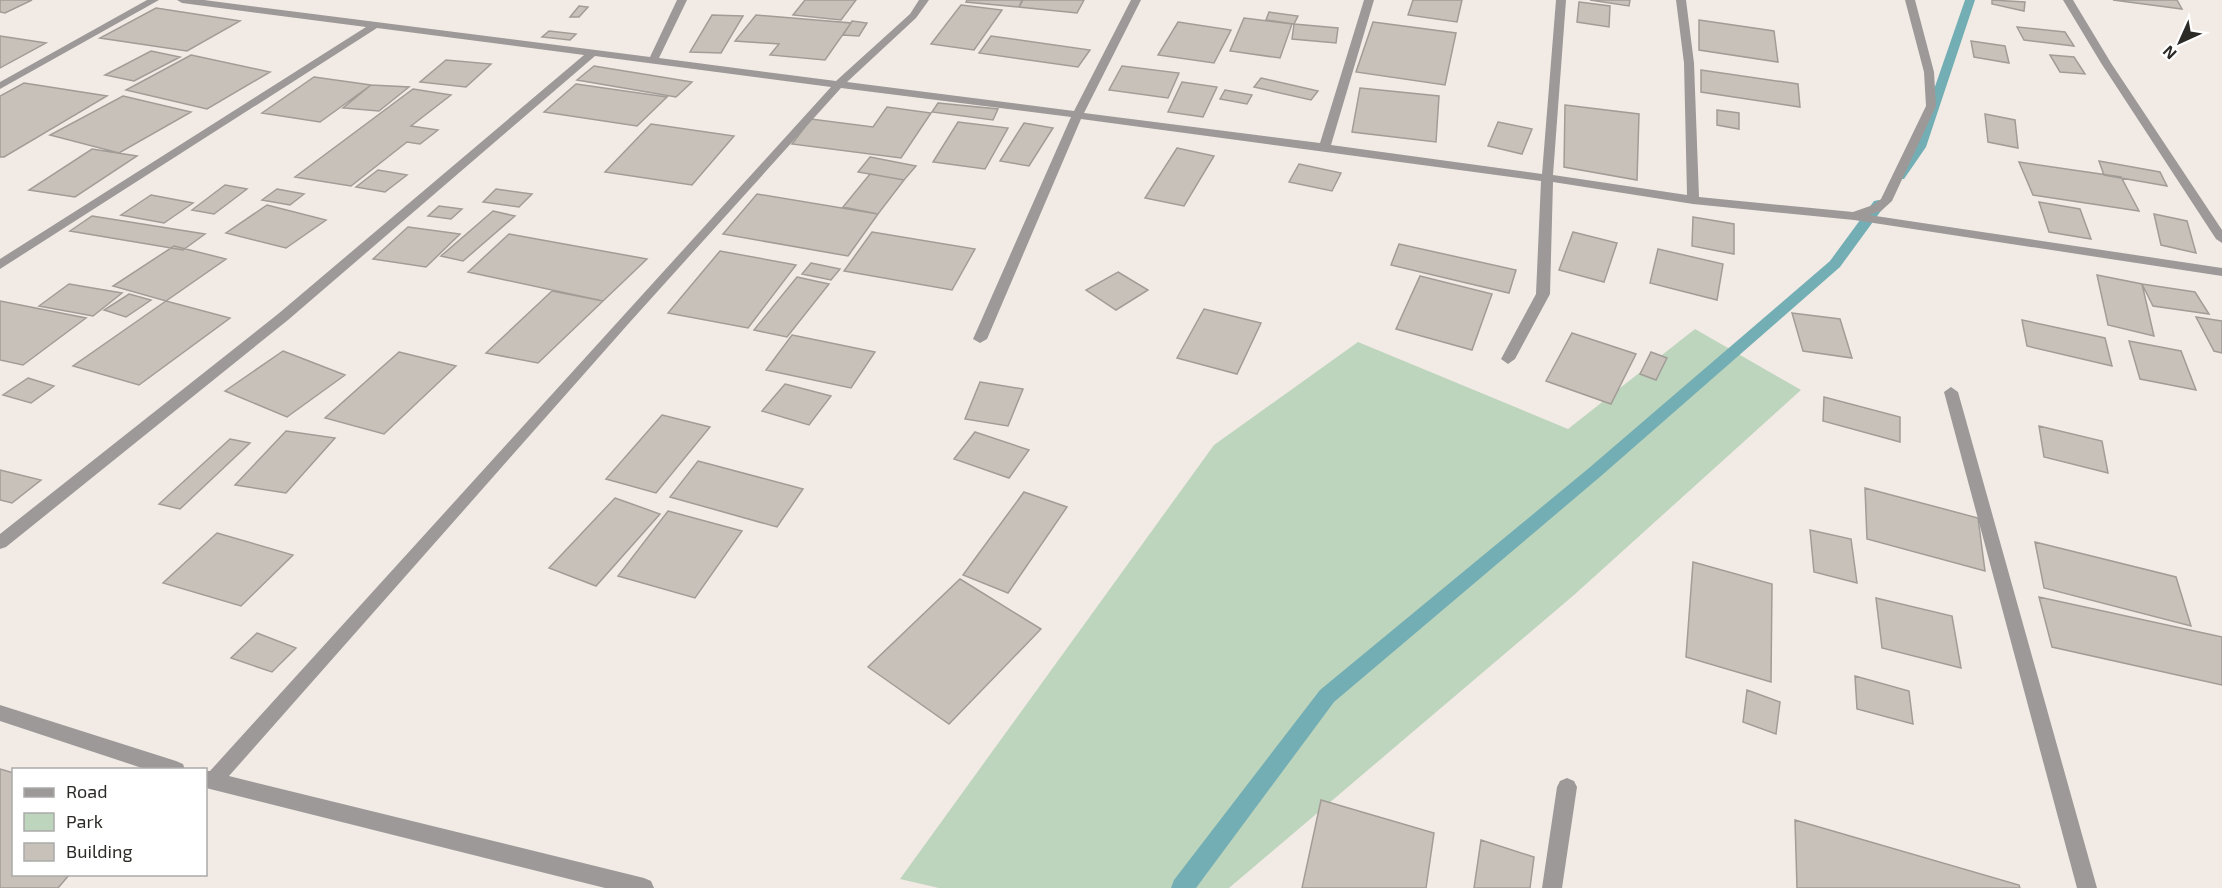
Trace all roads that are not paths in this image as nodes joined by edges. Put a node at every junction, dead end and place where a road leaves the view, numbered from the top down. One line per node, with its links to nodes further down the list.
1 (154, 0): 15 (street)
2 (182, 0): 11 (street)
3 (682, 0): 13 (street)
4 (924, 0): 14 (street)
5 (1136, 0): 16 (street)
6 (1369, 0): 17 (street)
7 (1561, 0): 18 (street)
8 (1681, 0): 19 (street)
9 (1910, 0): 20 (street)
10 (2068, 0): 21 (street)
11 (377, 24): 12 (street); 22 (street)
12 (592, 53): 13 (street); 27 (street)
13 (653, 61): 14 (street)
14 (839, 84): 16 (street); 30 (street)
15 (0, 86)
16 (1077, 116): 17 (street); 24 (street)
17 (1324, 148): 18 (street)
18 (1547, 178): 19 (street); 25 (street)
19 (1693, 200): 20 (street)
20 (1854, 216): 23 (street)
21 (2222, 238)
22 (0, 265)
23 (2222, 272)
24 (980, 339)
25 (1508, 359)
26 (1951, 392): 34 (street)
27 (0, 543)
28 (0, 713): 29 (street)
29 (170, 768)
30 (209, 780): 32 (street)
31 (1567, 787): 33 (street)
32 (644, 888)
33 (1552, 888)
34 (2086, 888)

